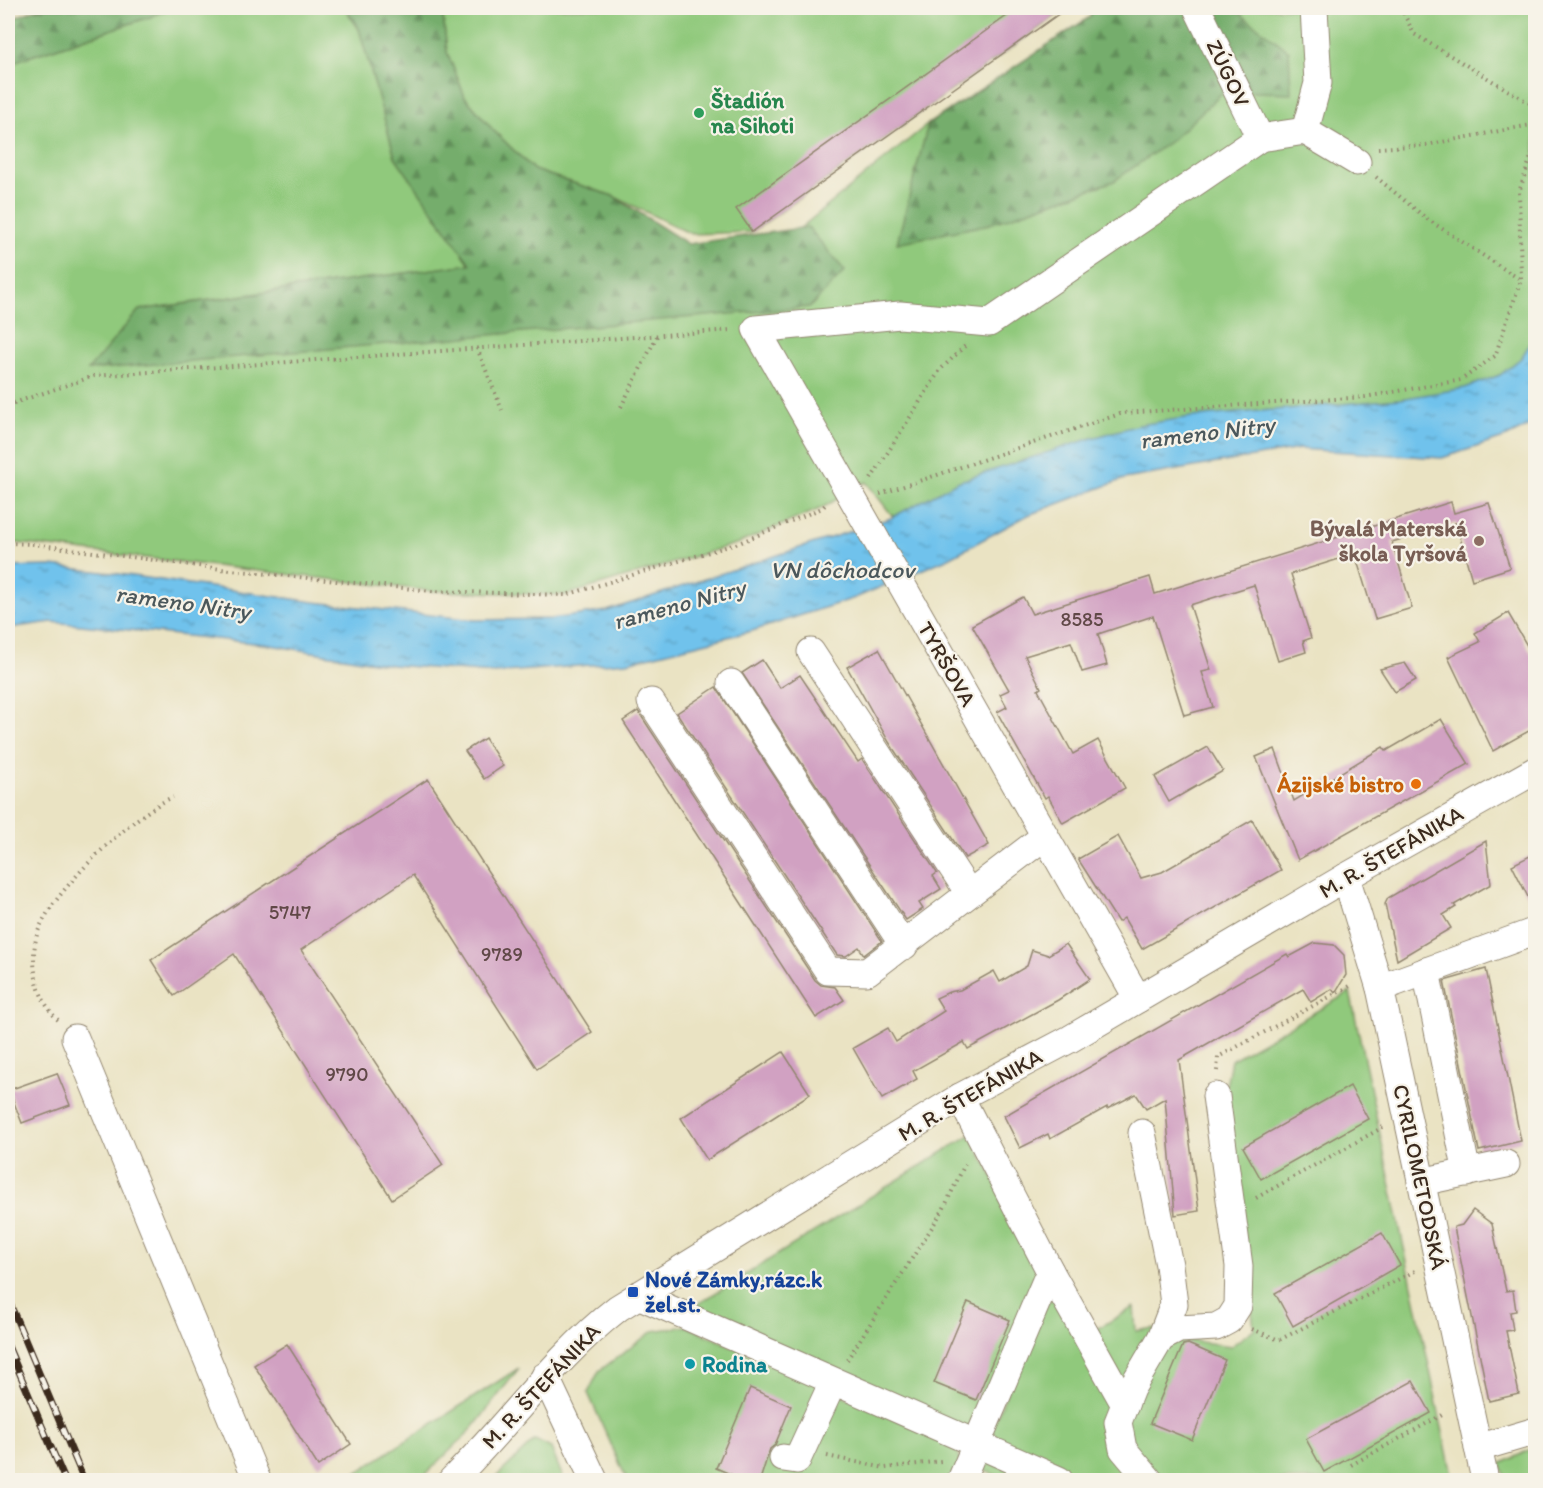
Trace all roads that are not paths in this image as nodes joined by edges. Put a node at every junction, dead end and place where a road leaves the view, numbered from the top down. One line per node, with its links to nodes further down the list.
1 (1197, 8): 4 (street, ZÚGOV)
2 (1314, 8): 3 (street)
3 (1305, 131): 4 (street); 5 (street)
4 (1260, 138): 10 (street, TYRŠOVA)
5 (1349, 156)
6 (811, 652): 12 (street)
7 (731, 683): 14 (street)
8 (651, 702): 14 (street)
9 (1536, 770): 11 (street, M. R. ŠTEFÁNIKA)
10 (1045, 836): 12 (street); 17 (street, TYRŠOVA)
11 (1346, 877): 16 (street, CYRILOMETODSKÁ); 17 (street, M. R. ŠTEFÁNIKA)
12 (969, 893): 14 (street)
13 (1536, 932): 15 (street)
14 (904, 946)
15 (1426, 971): 16 (street); 23 (street)
16 (1369, 985): 24 (street, CYRILOMETODSKÁ)
17 (1138, 999): 20 (street, M. R. ŠTEFÁNIKA)
18 (75, 1038): 35 (street)
19 (1216, 1096): 27 (street)
20 (960, 1097): 25 (street); 26 (street, M. R. ŠTEFÁNIKA)
21 (1142, 1134): 27 (street)
22 (1506, 1164): 23 (street)
23 (1467, 1173): 24 (street)
24 (1421, 1182): 32 (street, CYRILOMETODSKÁ)
25 (1050, 1271): 30 (street); 34 (street)
26 (638, 1295): 28 (street, M. R. ŠTEFÁNIKA); 29 (street)
27 (1161, 1338): 30 (street)
28 (545, 1376): 36 (street, M. R. ŠTEFÁNIKA); 37 (street)
29 (833, 1382): 33 (street); 34 (street)
30 (1125, 1405): 39 (street)
31 (1536, 1431): 32 (street)
32 (1478, 1448): 40 (street, CYRILOMETODSKÁ)
33 (792, 1455)
34 (969, 1461): 38 (street)
35 (249, 1473)
36 (452, 1480)
37 (594, 1480)
38 (1059, 1480)
39 (1149, 1480)
40 (1485, 1480)

